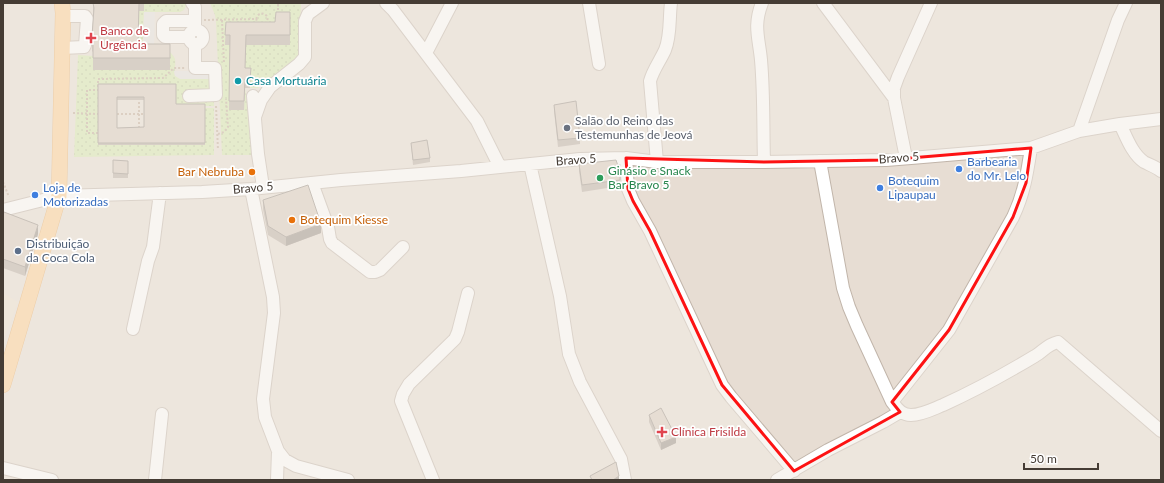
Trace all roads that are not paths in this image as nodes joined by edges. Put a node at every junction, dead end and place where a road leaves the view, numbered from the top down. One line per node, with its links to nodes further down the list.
1 (192, 3): 15 (street)
2 (323, 3): 18 (street)
3 (386, 3): 13 (street)
4 (452, 3): 13 (street)
5 (589, 3): 14 (street)
6 (671, 3): 26 (street)
7 (762, 3): 27 (street)
8 (824, 3): 17 (street)
9 (931, 3): 17 (street)
10 (1126, 3): 21 (street)
11 (63, 9): 12 (main road); 12 (street)
12 (62, 48): 34 (main road)
13 (426, 53): 29 (street)
14 (599, 64)
15 (189, 96)
16 (253, 96): 18 (street)
17 (894, 98): 24 (street)
18 (255, 117): 32 (street)
19 (1161, 119): 20 (street, Bravo 5)
20 (1120, 124): 21 (street, Bravo 5); 30 (street)
21 (1078, 131): 22 (street, Bravo 5)
22 (1031, 148): 24 (street, Bravo 5); 40 (street)
23 (626, 158): 26 (street, Bravo 5); 28 (street, Bravo 5); 46 (street)
24 (906, 158): 25 (street, Bravo 5)
25 (820, 161): 27 (street, Bravo 5); 40 (street)
26 (657, 162): 27 (street, Bravo 5)
27 (764, 162)
28 (530, 164): 29 (street, Bravo 5); 52 (street)
29 (500, 167): 31 (street, Bravo 5)
30 (1161, 171)
31 (312, 182): 32 (street, Bravo 5); 36 (street)
32 (257, 188): 33 (street, Bravo 5); 44 (street)
33 (160, 193): 34 (street, Bravo 5); 38 (street)
34 (60, 196): 35 (street, Bravo 5); 39 (main road)
35 (8, 209)
36 (403, 248)
37 (468, 293): 51 (street)
38 (133, 329)
39 (3, 386)
40 (892, 402): 41 (street)
41 (900, 412): 43 (street); 46 (street)
42 (162, 414): 48 (street)
43 (1161, 431)
44 (278, 451): 49 (street); 50 (street)
45 (3, 468): 47 (street)
46 (794, 471): 53 (street)
47 (52, 480)
48 (155, 480)
49 (277, 480)
50 (348, 480)
51 (433, 480)
52 (625, 480)
53 (777, 480)

